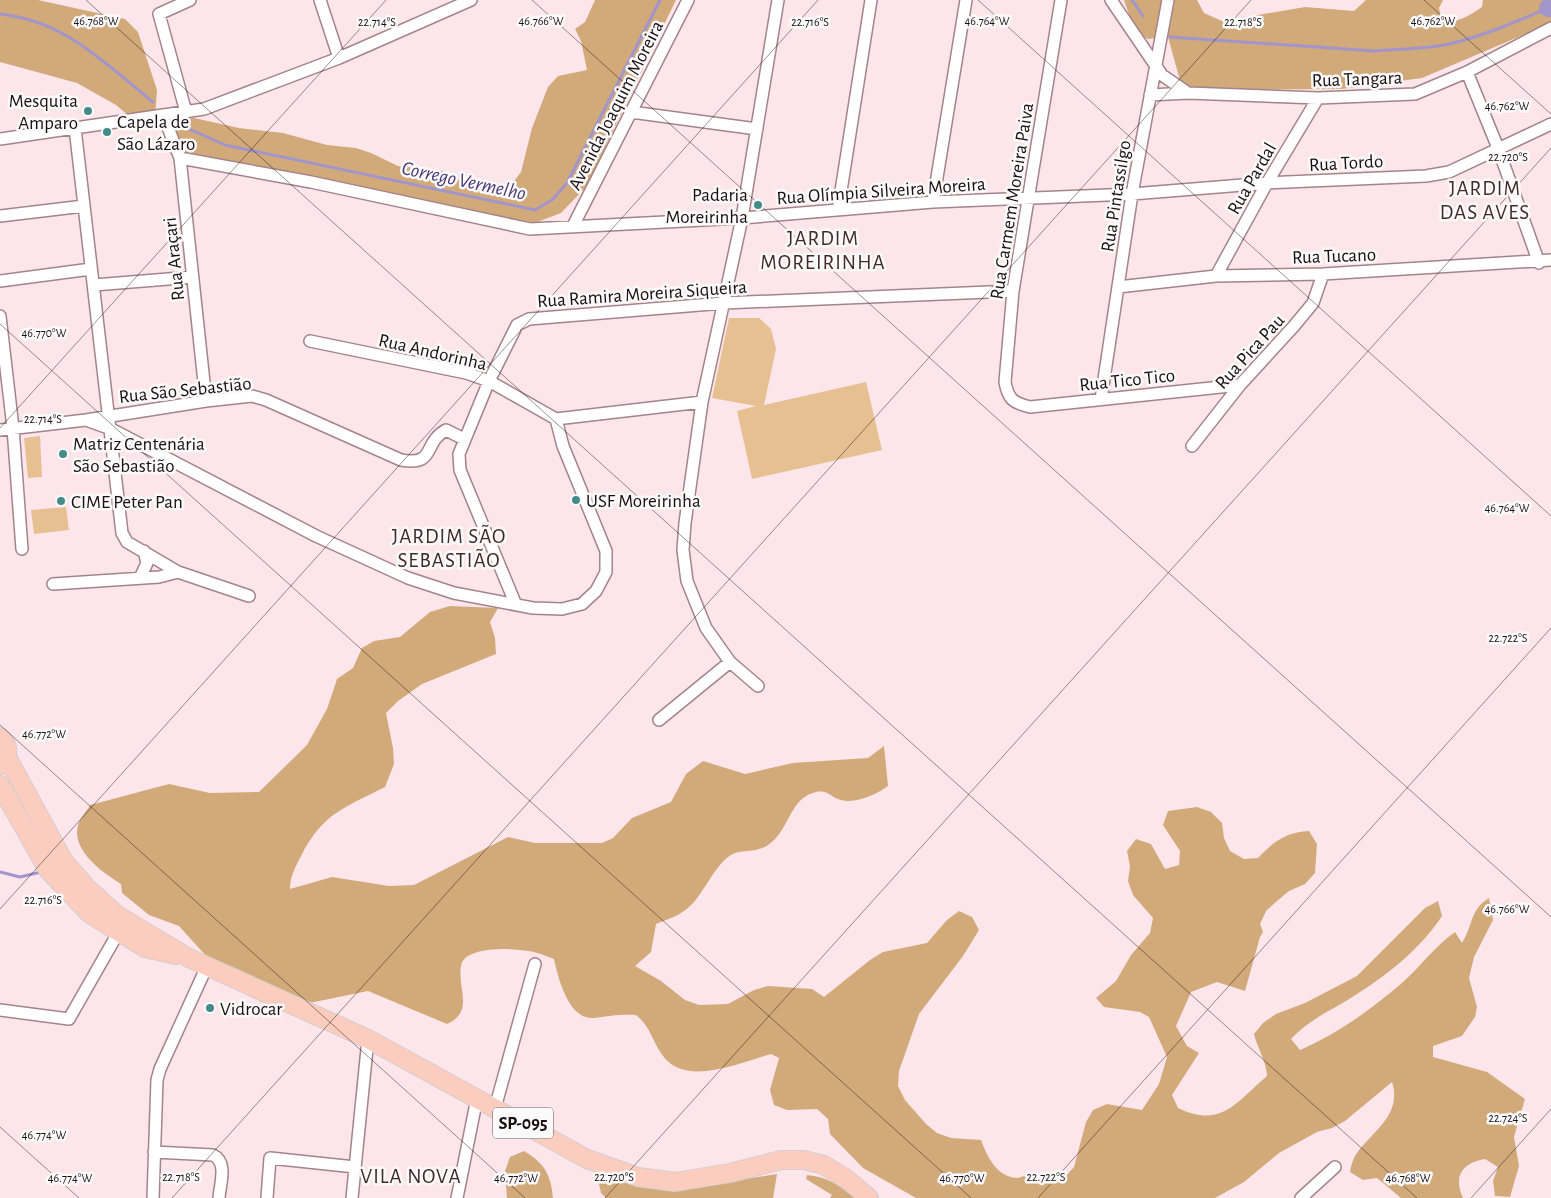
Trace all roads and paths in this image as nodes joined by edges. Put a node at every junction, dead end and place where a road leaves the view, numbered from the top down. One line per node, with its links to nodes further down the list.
1 (190, 0): 20 (street)
2 (320, 0): 14 (street)
3 (471, 0): 14 (street)
4 (688, 0): 21 (street, Avenida Joaquim Moreira)
5 (778, 0): 25 (street)
6 (871, 0): 34 (street)
7 (966, 0): 32 (street)
8 (1061, 0): 31 (street, Rua Carmem Moreira Paiva)
9 (1110, 0): 12 (street)
10 (1168, 0): 13 (street, Rua Pintassilgo)
11 (1551, 28): 16 (street, Rua Tangara)
12 (1137, 41): 13 (street); 15 (street)
13 (1158, 43): 15 (street, Rua Pintassilgo)
14 (339, 58): 20 (street)
15 (1155, 65): 17 (street); 18 (street, Rua Pintassilgo)
16 (1467, 72): 19 (street, Rua Tangara); 27 (street)
17 (1188, 93): 18 (street, Rua Tangara); 19 (street, Rua Tangara)
18 (1150, 95): 30 (street, Rua Pintassilgo)
19 (1318, 98): 29 (street, Rua Pardal)
20 (186, 112): 22 (street)
21 (631, 112): 25 (street); 37 (street, Avenida Joaquim Moreira)
22 (164, 116): 24 (street); 28 (street, Rua Araçari)
23 (1551, 124): 27 (street, Rua Tordo)
24 (75, 128): 26 (street); 33 (street)
25 (757, 130): 36 (street)
26 (0, 139)
27 (1498, 148): 29 (street, Rua Tordo); 38 (street)
28 (180, 158): 37 (street, Rua Olímpia Silveira Moreira); 42 (street, Rua Araçari)
29 (1267, 183): 30 (street, Rua Tordo); 41 (street, Rua Pardal)
30 (1132, 194): 31 (street, Rua Olímpia Silveira Moreira); 45 (street, Rua Pintassilgo)
31 (1029, 198): 32 (street, Rua Olímpia Silveira Moreira); 46 (street, Rua Carmem Moreira Paiva)
32 (933, 202): 34 (street, Rua Olímpia Silveira Moreira)
33 (84, 206): 35 (street); 39 (street)
34 (838, 210): 36 (street, Rua Olímpia Silveira Moreira)
35 (0, 216)
36 (742, 218): 37 (street, Rua Olímpia Silveira Moreira); 47 (street)
37 (573, 226)
38 (1545, 261): 40 (street, Rua Tucano)
39 (92, 269): 43 (street); 44 (street)
40 (1323, 274): 41 (street, Rua Tucano); 52 (street, Rua Pica Pau)
41 (1216, 276): 45 (street, Rua Tucano)
42 (193, 277): 44 (street); 54 (street, Rua Araçari)
43 (0, 281)
44 (94, 285): 57 (street)
45 (1118, 287): 53 (street, Rua Pintassilgo)
46 (1013, 291): 47 (street, Rua Ramira Moreira Siqueira); 56 (street, Rua Carmem Moreira Paiva)
47 (724, 303): 51 (street, Rua Ramira Moreira Siqueira); 55 (street)
48 (0, 316): 50 (street)
49 (310, 341): 51 (street, Rua Andorinha)
50 (2, 353): 60 (street)
51 (489, 381): 58 (street, Rua Andorinha); 63 (street, Rua Ramira Moreira Siqueira)
52 (1240, 385): 53 (street, Rua Tico Tico); 64 (street, Rua Pica Pau)
53 (1101, 399): 56 (street, Rua Tico Tico)
54 (206, 401): 57 (street, Rua São Sebastião); 63 (street, Rua São Sebastião)
55 (702, 402): 58 (street); 74 (street)
56 (1017, 404)
57 (108, 415): 59 (street, Rua São Sebastião); 61 (street)
58 (556, 419): 73 (street)
59 (86, 420): 60 (street, Rua São Sebastião); 61 (street)
60 (13, 428): 62 (street, Rua São Sebastião); 65 (street)
61 (111, 429): 66 (street); 72 (street)
62 (0, 430)
63 (464, 439): 69 (street, Rua Ramira Moreira Siqueira)
64 (1192, 446)
65 (22, 549)
66 (144, 551): 67 (street); 68 (street)
67 (178, 572): 68 (street); 71 (street)
68 (140, 578): 70 (street)
69 (507, 582): 72 (street); 73 (street, Rua Ramira Moreira Siqueira)
70 (53, 584)
71 (249, 596)
72 (488, 600): 73 (street)
73 (516, 605)
74 (730, 662): 75 (street); 76 (street)
75 (758, 686)
76 (659, 720)
77 (0, 737): 78 (main road, SP-095)
78 (4, 762): 81 (main road, SP-095)
79 (0, 785): 80 (main road, SP-095)
80 (118, 933): 81 (main road, SP-095); 84 (street)
81 (189, 958): 83 (main road, SP-095)
82 (534, 964): 87 (street)
83 (207, 966): 85 (main road, SP-095); 88 (street)
84 (0, 1010)
85 (368, 1039): 86 (main road, SP-095); 89 (street)
86 (477, 1098): 87 (main road, SP-095); 95 (street)
87 (496, 1108): 96 (main road, SP-095)
88 (154, 1152): 91 (street); 92 (street)
89 (355, 1167): 93 (street); 94 (street)
90 (1335, 1168): 97 (street)
91 (153, 1198)
92 (219, 1198)
93 (267, 1198)
94 (352, 1198)
95 (457, 1198)
96 (869, 1198)
97 (1301, 1198)

